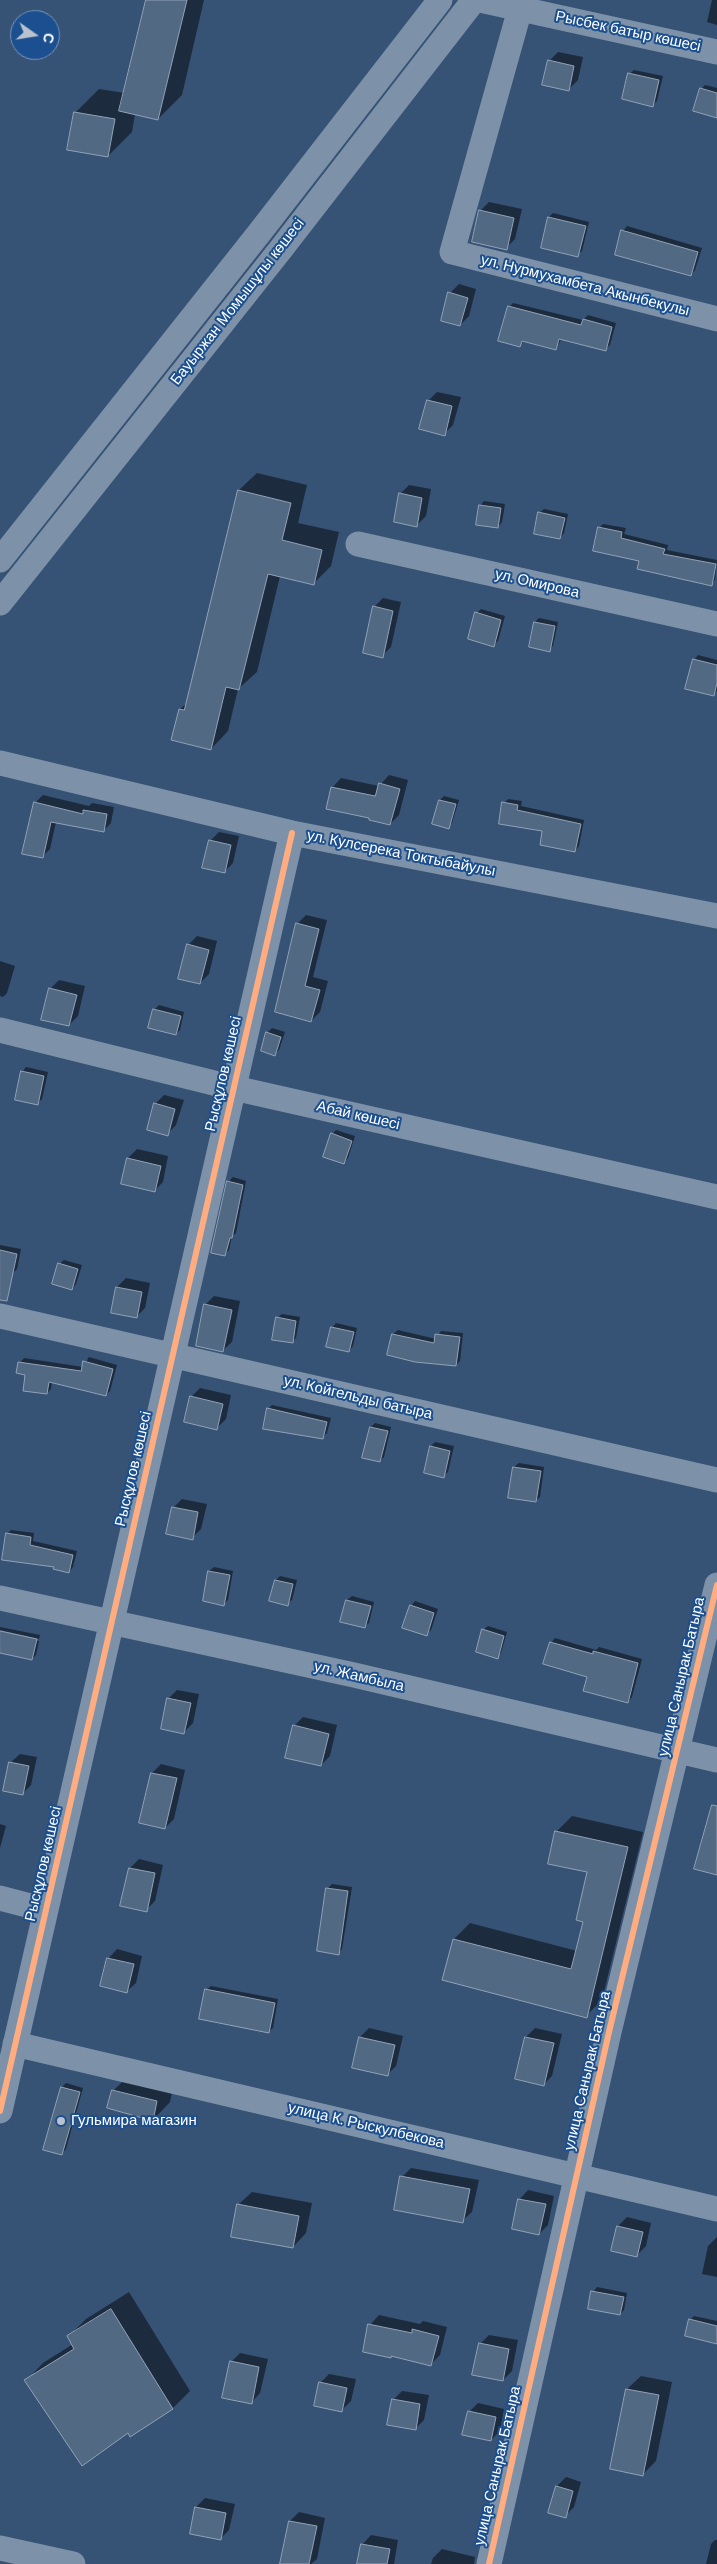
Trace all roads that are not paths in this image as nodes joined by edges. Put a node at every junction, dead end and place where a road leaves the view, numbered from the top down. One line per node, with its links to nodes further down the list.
1 (440, 0): 8 (street, Бауыржан Момышұлы көшесі)
2 (474, 0): 9 (street, Бауыржан Момышұлы көшесі)
3 (480, 0): 4 (street, Рысбек батыр көшесі)
4 (520, 9): 5 (street, Рысбек батыр көшесі); 6 (street, ул. Нурмухамбета Акынбекулы)
5 (717, 52)
6 (717, 319)
7 (358, 544): 10 (street, ул. Омирова)
8 (0, 560)
9 (0, 603)
10 (717, 624)
11 (0, 763): 12 (street, ул. Кулсерека Токтыбайулы)
12 (292, 833): 13 (street, ул. Кулсерека Токтыбайулы); 15 (street, Рысқұлов көшесі)
13 (717, 916)
14 (0, 1030): 15 (street, Абай көшесі)
15 (234, 1088): 16 (street, Абай көшесі); 18 (street, Рысқұлов көшесі)
16 (717, 1197)
17 (0, 1316): 18 (street, ул. Койгельды батыра)
18 (173, 1356): 19 (street, ул. Койгельды батыра); 22 (street, Рысқұлов көшесі)
19 (717, 1480)
20 (717, 1585): 23 (street, улица Санырак Батыра)
21 (0, 1598): 22 (street, ул. Жамбыла)
22 (112, 1622): 23 (street, ул. Жамбыла); 26 (street, Рысқұлов көшесі)
23 (678, 1751): 24 (street, ул. Жамбыла); 29 (street, улица Санырак Батыра)
24 (717, 1760)
25 (0, 1898): 26 (street)
26 (46, 1910): 27 (street, Рысқұлов көшесі)
27 (15, 2044): 28 (street, Рысқұлов көшесі); 29 (street, улица К. Рыскулбекова)
28 (0, 2111)
29 (577, 2176): 30 (street, улица К. Рыскулбекова); 33 (street, улица Санырак Батыра)
30 (717, 2208)
31 (0, 2548): 32 (street)
32 (73, 2564)
33 (489, 2564)

